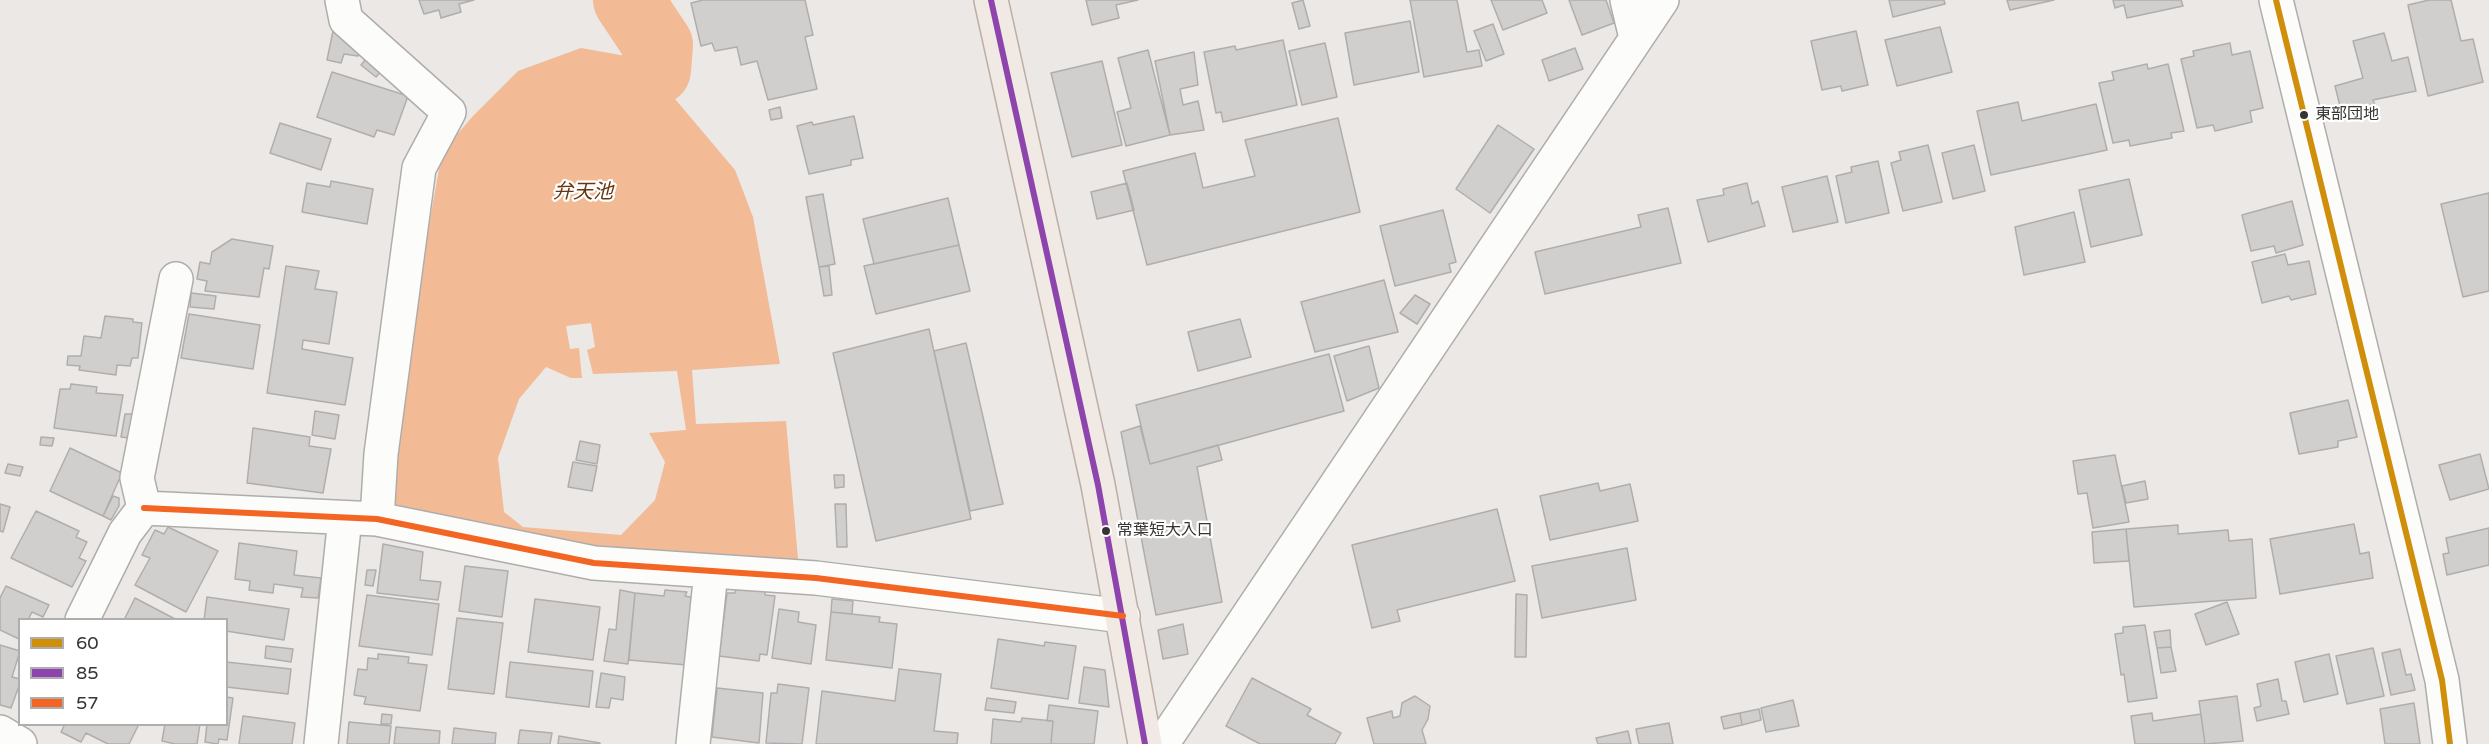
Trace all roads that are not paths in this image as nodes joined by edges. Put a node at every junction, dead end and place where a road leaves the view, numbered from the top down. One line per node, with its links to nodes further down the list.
1 (342, 0): 9 (street)
2 (991, 0): 11 (main road)
3 (1627, 0): 6 (street)
4 (1662, 0): 6 (street)
5 (2276, 0): 20 (street)
6 (1636, 38): 19 (street)
7 (176, 279): 8 (street)
8 (144, 508): 9 (street); 12 (street)
9 (361, 519): 10 (street); 16 (street)
10 (711, 572): 11 (street); 17 (street)
11 (1123, 616): 18 (main road)
12 (83, 618)
13 (28, 726): 15 (street)
14 (0, 732): 15 (street)
15 (20, 744)
16 (321, 744)
17 (693, 744)
18 (1145, 744)
19 (1162, 744)
20 (2450, 744)

